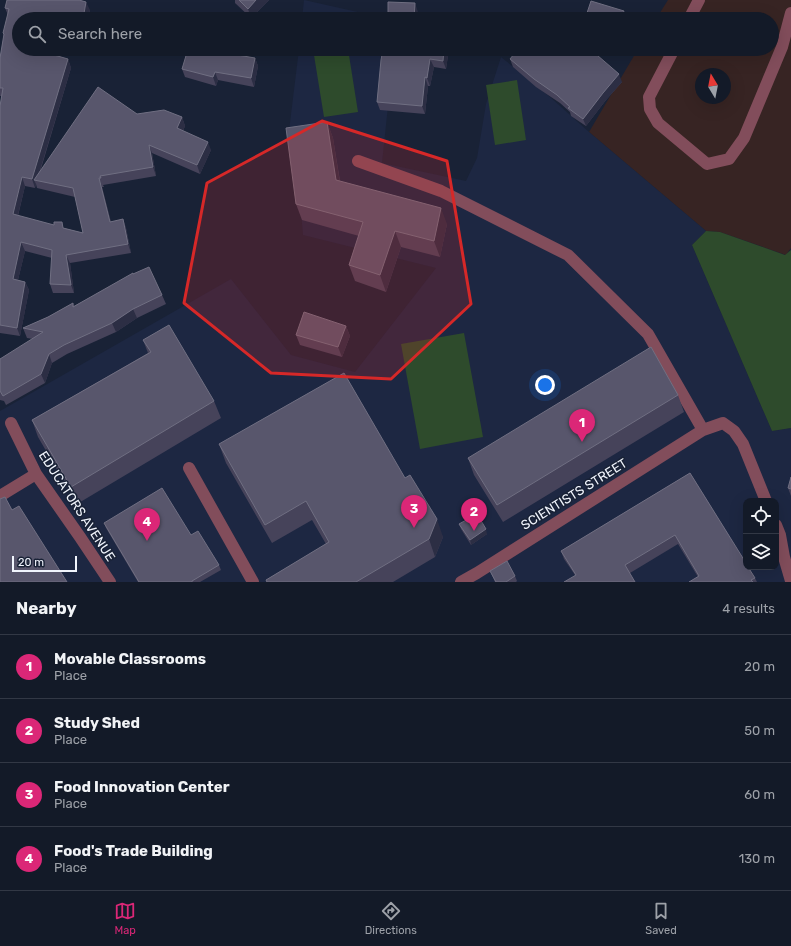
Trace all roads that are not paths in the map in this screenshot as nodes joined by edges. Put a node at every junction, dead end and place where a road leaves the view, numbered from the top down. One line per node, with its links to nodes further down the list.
1 (699, 0): 2 (lane)
2 (693, 12)
3 (791, 13): 4 (lane)
4 (779, 54)
5 (670, 56): 6 (lane)
6 (778, 56)
7 (358, 161): 9 (lane)
8 (11, 423): 11 (lane, EDUCATORS AVENUE)
9 (703, 430): 13 (lane, SCIENTISTS STREET); 15 (lane, SCIENTISTS STREET)
10 (189, 468): 18 (lane)
11 (36, 474): 12 (lane); 17 (lane, EDUCATORS AVENUE)
12 (0, 496)
13 (765, 498)
14 (782, 531): 16 (lane)
15 (480, 577): 19 (lane, SCIENTISTS STREET)
16 (791, 581)
17 (110, 582)
18 (253, 582)
19 (461, 582)

